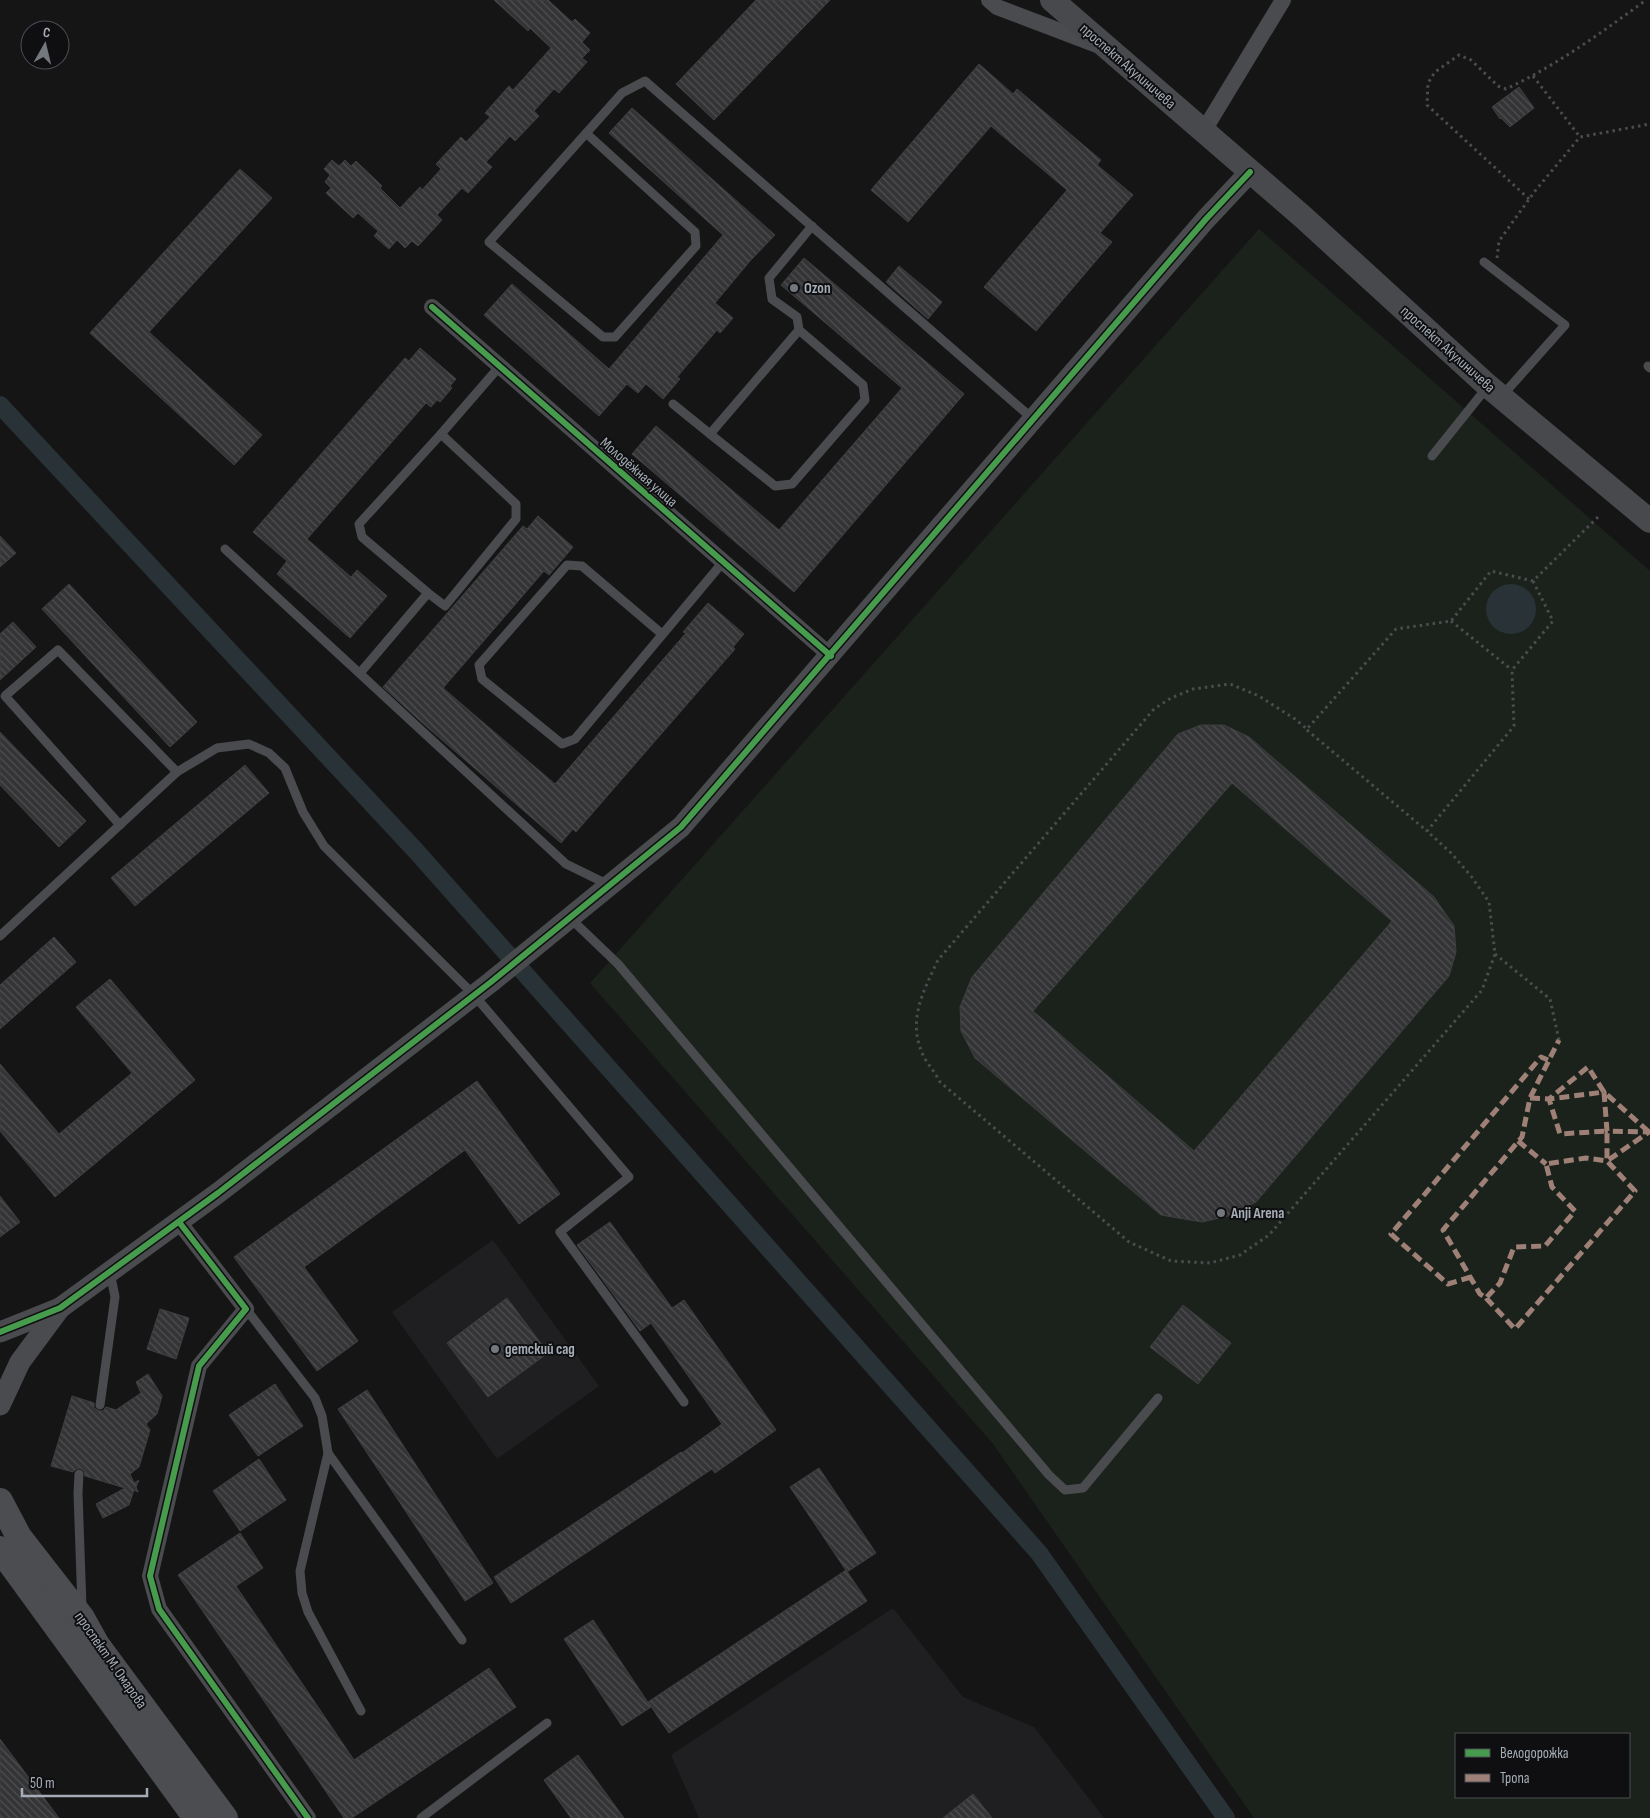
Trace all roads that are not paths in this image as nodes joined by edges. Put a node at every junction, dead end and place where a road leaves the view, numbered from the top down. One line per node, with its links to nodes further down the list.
1 (989, 0): 4 (street)
2 (1052, 0): 4 (main road, проспект Акулиничева)
3 (1283, 0): 5 (street)
4 (1109, 49): 5 (main road, проспект Акулиничева)
5 (1203, 132): 7 (main road, проспект Акулиничева)
6 (586, 133): 6 (lane); 8 (lane)
7 (1250, 172): 13 (main road, проспект Акулиничева); 15 (street)
8 (812, 226): 11 (lane); 15 (lane)
9 (1484, 262): 13 (lane)
10 (432, 307): 12 (street, Молодёжная улица)
11 (799, 330): 17 (lane); 17 (lane)
12 (499, 367): 16 (lane); 21 (street, Молодёжная улица)
13 (1495, 392): 18 (lane); 19 (main road, проспект Акулиничева)
14 (673, 404): 17 (lane)
15 (1033, 420): 24 (street)
16 (441, 434): 22 (lane); 22 (lane)
17 (710, 434)
18 (1432, 456)
19 (1650, 521)
20 (225, 549): 25 (lane)
21 (723, 562): 23 (lane); 24 (street, Молодёжная улица)
22 (428, 593): 25 (lane)
23 (662, 634): 23 (lane)
24 (831, 656): 28 (street)
25 (360, 673): 28 (lane)
26 (177, 772): 27 (lane); 27 (lane); 31 (lane)
27 (120, 825): 30 (lane)
28 (609, 886): 29 (street)
29 (570, 918): 31 (street); 37 (lane)
30 (0, 935)
31 (474, 995): 32 (street); 38 (lane)
32 (179, 1222): 33 (street); 35 (street)
33 (110, 1271): 34 (street); 40 (lane)
34 (60, 1308): 36 (street); 39 (street)
35 (246, 1309): 41 (lane); 51 (street)
36 (0, 1332)
37 (1158, 1398)
38 (684, 1402)
39 (0, 1405)
40 (100, 1405)
41 (328, 1453): 46 (lane); 47 (lane)
42 (79, 1474): 45 (lane)
43 (0, 1501): 45 (main road, проспект М. Омарова)
44 (0, 1549): 49 (main road, проспект М. Омарова)
45 (82, 1618): 50 (main road, проспект М. Омарова)
46 (462, 1640)
47 (361, 1711)
48 (547, 1723): 52 (lane)
49 (196, 1818)
50 (225, 1818)
51 (308, 1818)
52 (421, 1818)

